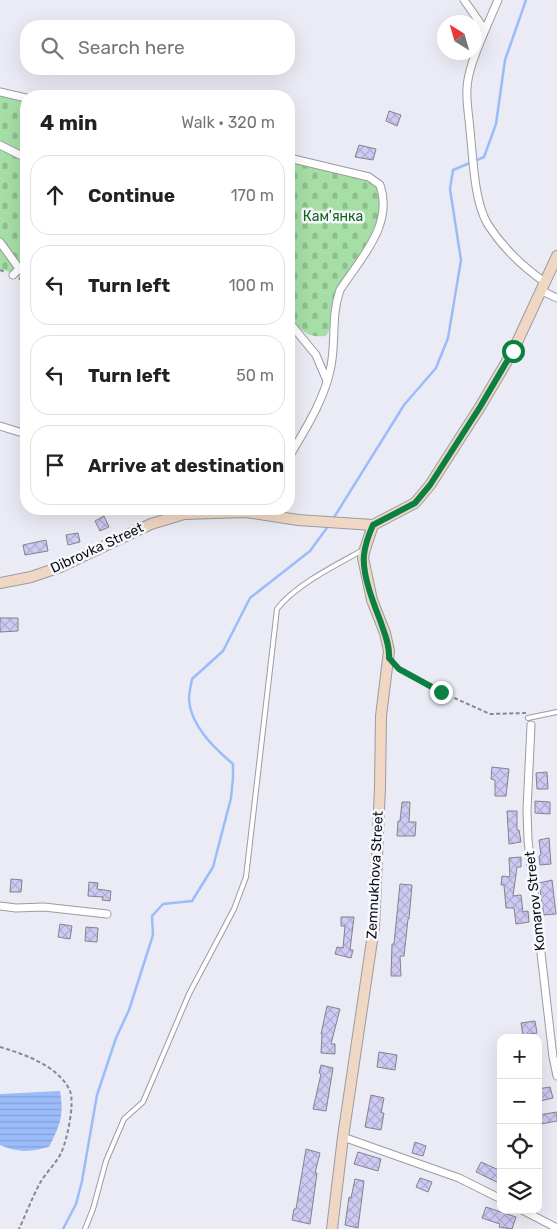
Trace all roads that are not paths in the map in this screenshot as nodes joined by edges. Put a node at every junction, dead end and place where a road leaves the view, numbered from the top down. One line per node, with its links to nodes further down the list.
1 (464, 0): 3 (street)
2 (498, 0): 3 (street)
3 (485, 30): 12 (street)
4 (0, 92): 5 (street)
5 (20, 97)
6 (0, 146): 7 (street)
7 (20, 155)
8 (295, 159): 15 (street)
9 (0, 242): 11 (street)
10 (557, 256): 12 (street)
11 (13, 275)
12 (544, 287): 13 (street); 21 (street)
13 (557, 298)
14 (295, 329): 15 (street)
15 (327, 381): 18 (street)
16 (0, 426): 17 (street)
17 (20, 432)
18 (295, 447)
19 (170, 515): 23 (street, Dibrovka Street)
20 (272, 515): 21 (street, Dibrovka Street)
21 (373, 525): 22 (street, Zemnukhova Street)
22 (365, 548): 29 (street, Zemnukhova Street); 33 (lane)
23 (0, 583)
24 (557, 712): 25 (lane)
25 (529, 719): 28 (street, Komarov Street)
26 (0, 906): 27 (street)
27 (107, 914)
28 (557, 1076)
29 (343, 1137): 30 (street); 34 (street, Zemnukhova Street)
30 (497, 1198)
31 (530, 1214): 32 (street)
32 (557, 1228)
33 (85, 1229)
34 (332, 1229)

